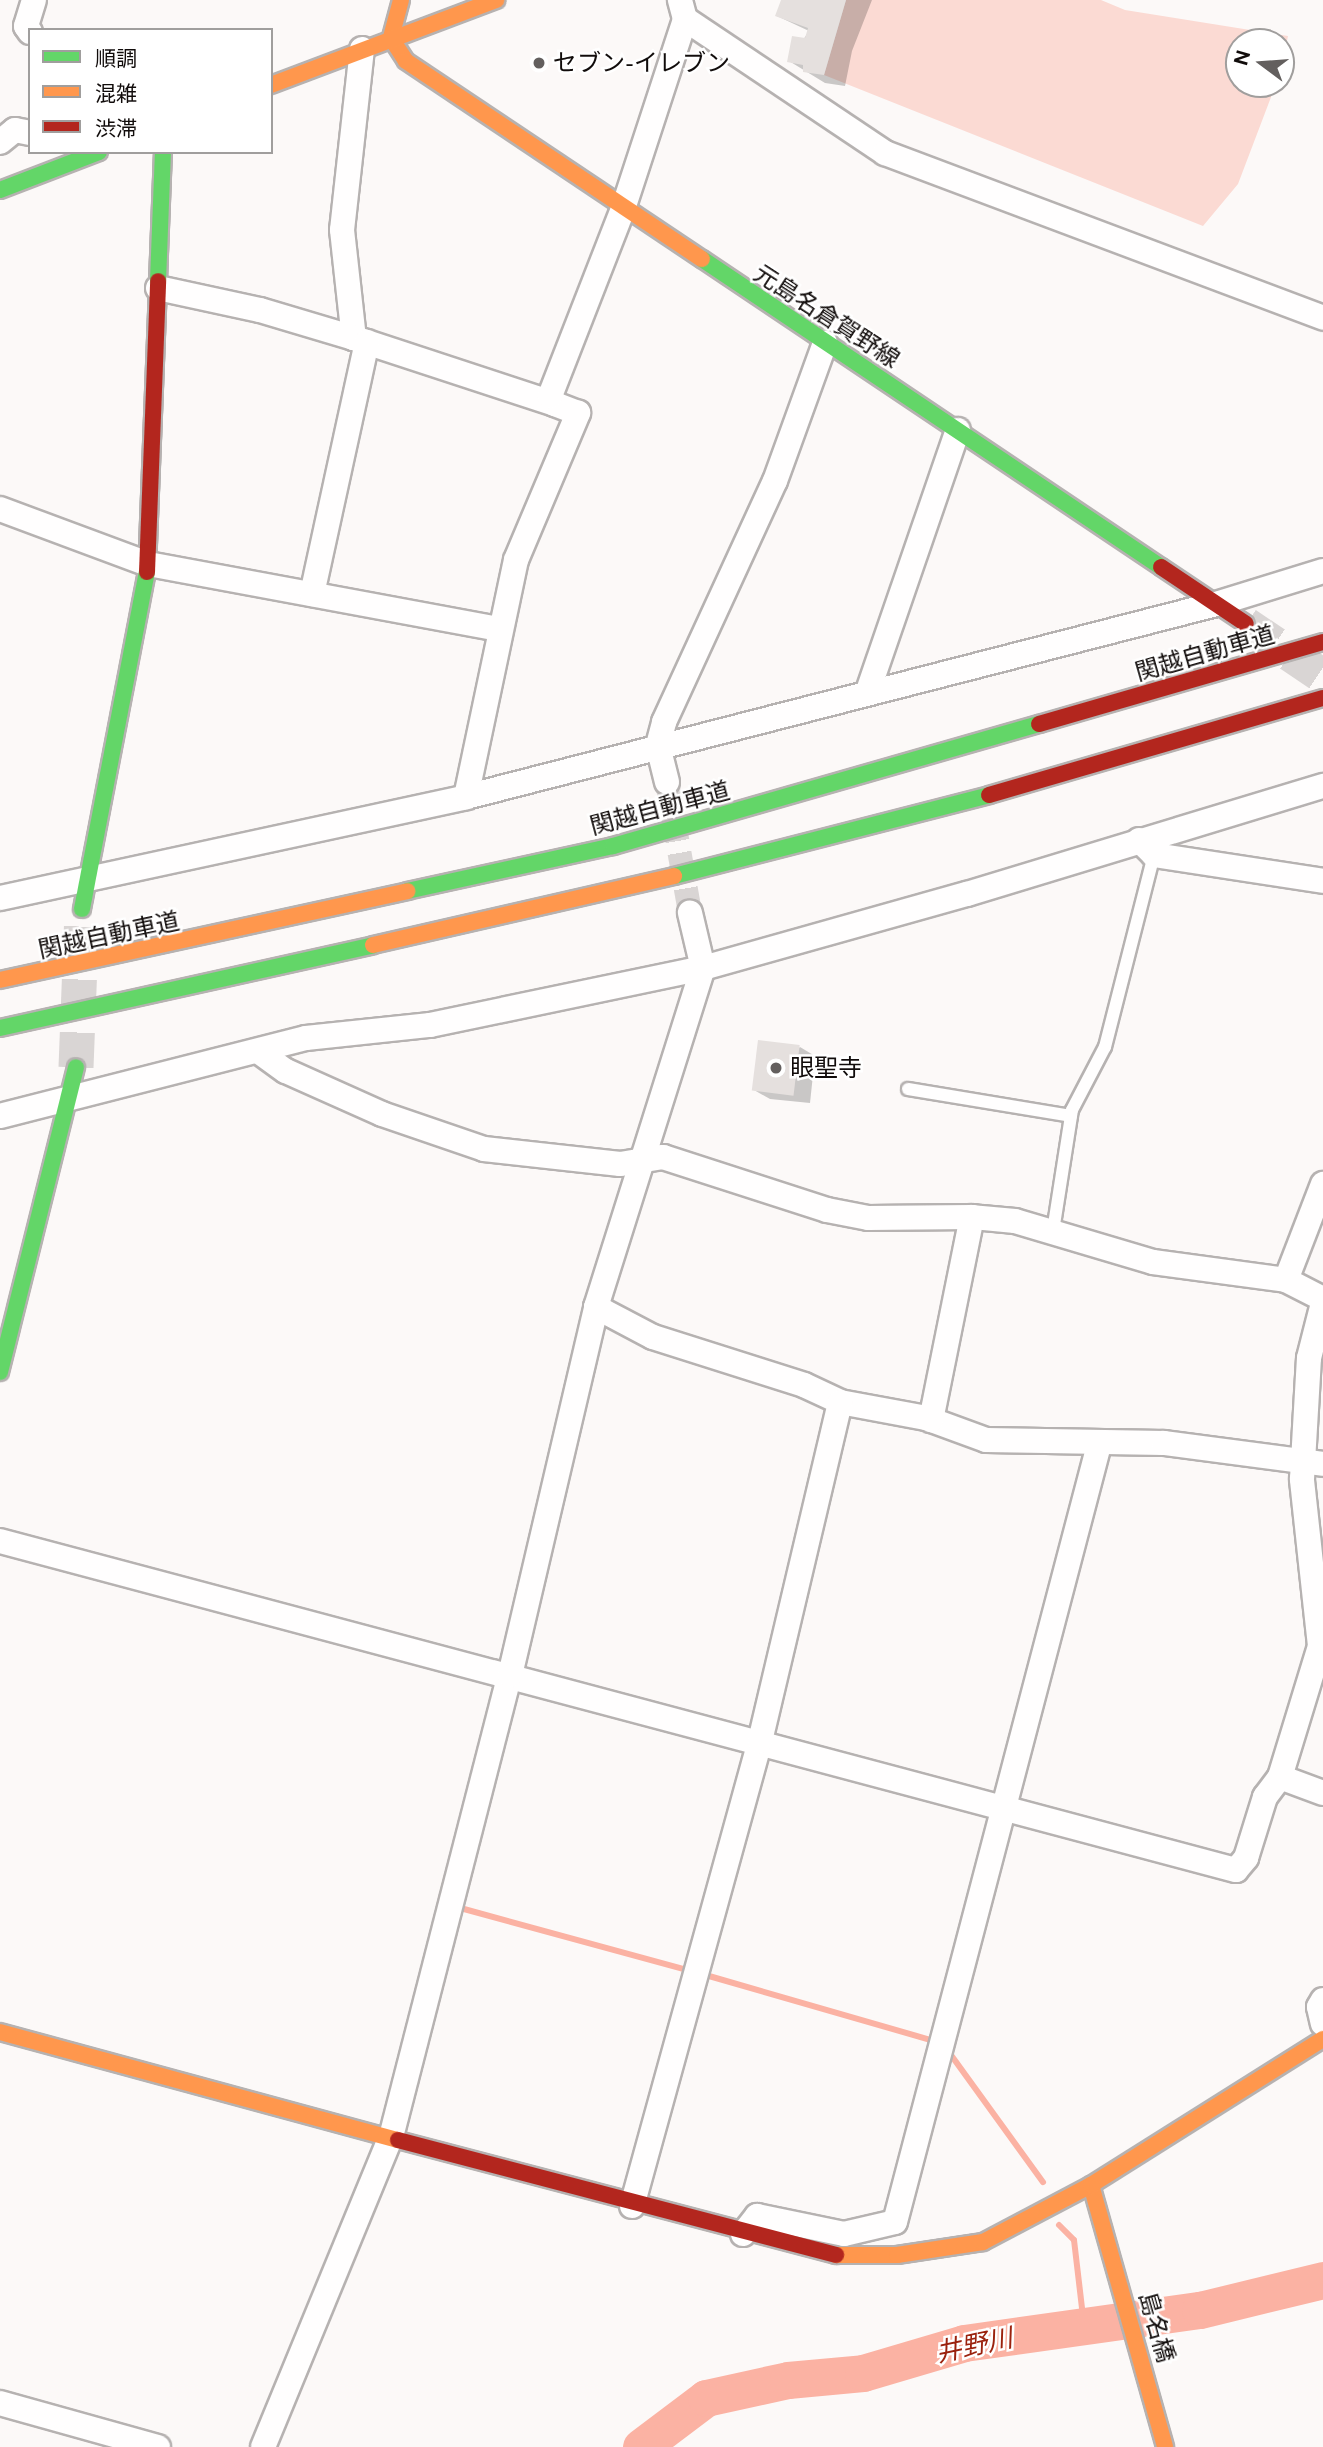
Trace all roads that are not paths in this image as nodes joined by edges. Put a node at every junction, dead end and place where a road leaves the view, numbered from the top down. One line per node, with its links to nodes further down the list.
1 (34, 0): 5 (street)
2 (401, 0): 6 (main road)
3 (496, 0): 6 (main road)
4 (683, 9): 15 (street); 17 (street)
5 (28, 29)
6 (391, 38): 7 (main road); 15 (main road, 元島名倉賀野線)
7 (362, 49): 8 (main road); 18 (street)
8 (273, 84)
9 (28, 133): 10 (street)
10 (0, 142)
11 (89, 154): 13 (main road)
12 (163, 154): 16 (main road)
13 (68, 158): 14 (main road)
14 (0, 190)
15 (623, 209): 19 (main road, 元島名倉賀野線); 20 (street)
16 (158, 288): 18 (street); 23 (main road)
17 (1323, 318)
18 (360, 340): 20 (street); 25 (street)
19 (825, 343): 21 (main road, 元島名倉賀野線); 32 (street)
20 (555, 404): 28 (street)
21 (958, 430): 26 (main road, 元島名倉賀野線); 30 (street)
22 (0, 509): 23 (street)
23 (148, 564): 25 (street); 37 (main road)
24 (1323, 571): 26 (street)
25 (312, 594): 28 (street)
26 (1216, 604): 27 (main road, 元島名倉賀野線); 30 (street)
27 (1246, 624)
28 (499, 629): 35 (street)
29 (1323, 642): 43 (main road, 関越自動車道)
30 (868, 691): 32 (street)
31 (1323, 698): 44 (main road)
32 (658, 745): 33 (street); 35 (street)
33 (667, 782)
34 (1323, 786): 36 (street)
35 (466, 797): 37 (street)
36 (1146, 848): 38 (street); 42 (street); 52 (lane)
37 (85, 879): 39 (street); 40 (main road)
38 (1323, 881)
39 (0, 898)
40 (82, 909)
41 (690, 913): 42 (street)
42 (703, 968): 47 (street); 53 (street)
43 (0, 980)
44 (183, 991): 45 (main road); 46 (main road)
45 (0, 1028)
46 (0, 1044)
47 (258, 1051): 50 (street); 53 (street)
48 (76, 1067): 50 (main road)
49 (908, 1089): 52 (lane)
50 (71, 1099): 51 (street); 60 (main road)
51 (0, 1116)
52 (1071, 1116): 56 (lane)
53 (639, 1160): 55 (street); 59 (street)
54 (1323, 1184): 57 (street)
55 (972, 1217): 56 (street); 62 (street)
56 (1053, 1231): 57 (street)
57 (1286, 1280): 58 (street)
58 (1323, 1301): 64 (street)
59 (596, 1307): 61 (street); 66 (street)
60 (0, 1372)
61 (840, 1402): 62 (street); 67 (street)
62 (931, 1420): 63 (street)
63 (1099, 1445): 64 (street); 70 (street)
64 (1313, 1465): 68 (street)
65 (0, 1541): 66 (street)
66 (510, 1675): 67 (street); 75 (street)
67 (760, 1741): 70 (street); 77 (street)
68 (1280, 1777): 69 (street); 70 (street)
69 (1323, 1793)
70 (1006, 1809): 78 (street)
71 (1323, 2000): 72 (street)
72 (1323, 2024)
73 (0, 2032): 75 (main road)
74 (1323, 2039): 76 (main road)
75 (391, 2137): 77 (main road); 81 (street)
76 (1091, 2185): 78 (main road); 82 (main road, 島名橋)
77 (632, 2206): 78 (main road)
78 (743, 2234)
79 (0, 2403): 80 (street)
80 (158, 2447)
81 (264, 2447)
82 (1165, 2447)

